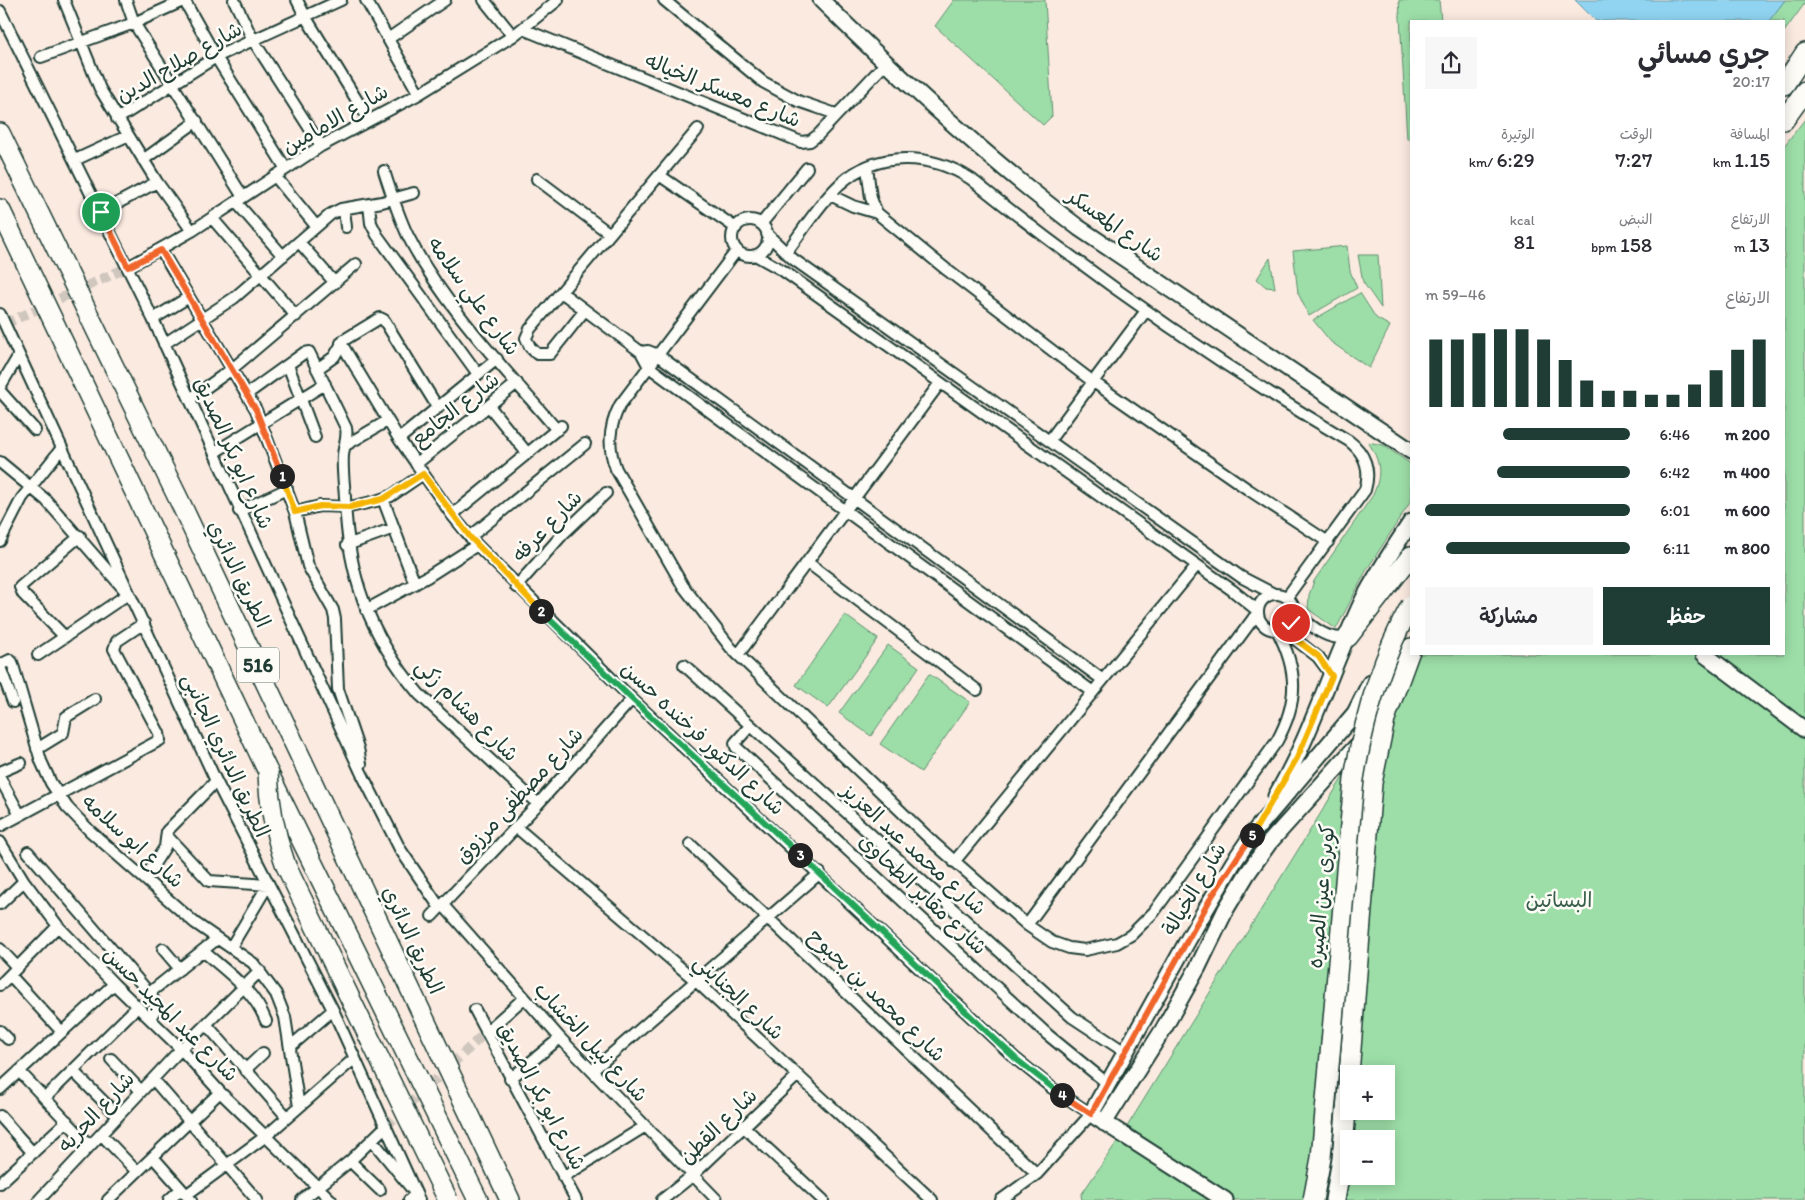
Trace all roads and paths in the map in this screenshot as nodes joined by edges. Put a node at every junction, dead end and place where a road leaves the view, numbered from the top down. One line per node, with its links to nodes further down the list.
1 (64, 0): 20 (street)
2 (126, 0): 15 (street)
3 (184, 0): 15 (street); 24 (street)
4 (234, 0): 19 (street)
5 (297, 0): 14 (street)
6 (341, 0): 14 (street, شارع صلاح الدين)
7 (366, 0): 18 (street)
8 (445, 0): 18 (street)
9 (484, 0): 17 (street)
10 (558, 0): 16 (street, شارع الامامين)
11 (664, 0): 33 (street)
12 (821, 0): 25 (street, شارع المعسكر)
13 (0, 11): 42 (street, شارع ابو بكر الصديق)
14 (305, 16): 19 (street, شارع صلاح الدين); 36 (street)
15 (134, 23): 20 (street); 28 (street)
16 (523, 28): 17 (street, شارع الامامين); 33 (street, شارع معسكر الخياله)
17 (513, 36): 31 (street, شارع الامامين)
18 (388, 39): 31 (street)
19 (253, 40): 24 (street, شارع صلاح الدين); 41 (street)
20 (80, 43): 23 (street); 34 (street)
21 (1805, 46): 26 (street)
22 (1805, 53): 29 (highway)
23 (41, 57)
24 (216, 58): 28 (street, شارع صلاح الدين); 46 (street)
25 (885, 64): 33 (street, شارع معسكر الخياله); 119 (street, شارع المعسكر)
26 (1785, 73)
27 (1805, 81): 32 (street)
28 (173, 83): 34 (street, شارع صلاح الدين); 37 (street)
29 (1785, 84)
30 (1805, 91): 35 (highway)
31 (419, 94): 36 (street, شارع الامامين)
32 (1785, 109)
33 (836, 114)
34 (117, 119): 40 (street)
35 (1785, 119)
36 (369, 120): 41 (street, شارع الامامين)
37 (197, 122): 43 (street); 54 (street)
38 (698, 128): 48 (street)
39 (0, 133): 283 (highway, الطريق الدائري / 516)
40 (127, 136): 42 (street); 43 (street)
41 (321, 146): 46 (street, شارع الامامين)
42 (75, 160): 59 (street, شارع ابو بكر الصديق)
43 (143, 160): 51 (street)
44 (867, 167): 53 (street); 60 (street); 82 (street)
45 (807, 168): 62 (street)
46 (286, 169): 49 (street, شارع الامامين)
47 (384, 171): 55 (street, شارع علي سلامه)
48 (659, 174): 65 (street); 67 (street)
49 (275, 176): 54 (street, شارع الامامين); 63 (street)
50 (537, 179): 67 (street)
51 (156, 182): 59 (street); 66 (street)
52 (414, 192): 55 (street)
53 (830, 195): 60 (street); 72 (street)
54 (240, 199): 61 (street, شارع الامامين); 74 (street)
55 (394, 199): 56 (street); 92 (street, شارع علي سلامه)
56 (369, 205): 57 (street); 97 (street)
57 (344, 208): 63 (street); 64 (street)
58 (0, 209): 182 (highway, 516)
59 (101, 212): 76 (street, شارع ابو بكر الصديق)
60 (877, 213): 98 (street)
61 (212, 218): 66 (street, شارع الامامين); 77 (street)
62 (761, 224): 65 (street); 68 (street)
63 (316, 226): 69 (street)
64 (346, 227)
65 (736, 228): 71 (street)
66 (192, 231): 70 (street, شارع الامامين)
67 (610, 234): 79 (street)
68 (767, 234): 72 (street); 73 (street)
69 (299, 242): 74 (street); 78 (street)
70 (161, 250): 76 (street, شارع الامامين); 80 (street)
71 (737, 250): 73 (street); 90 (street)
72 (786, 253): 114 (street)
73 (755, 255): 100 (street)
74 (283, 256): 77 (street)
75 (356, 264): 78 (street)
76 (128, 267): 84 (street, شارع ابو بكر الصديق)
77 (262, 275): 83 (street); 85 (street)
78 (335, 283): 83 (street)
79 (561, 292): 81 (street); 81 (street)
80 (189, 296): 84 (street); 85 (street)
81 (585, 310): 89 (street)
82 (1145, 312): 98 (street); 141 (street)
83 (296, 316): 95 (street)
84 (152, 319): 88 (street, شارع ابو بكر الصديق)
85 (202, 319): 88 (street); 95 (street)
86 (2, 321): 91 (street, الطريق الدائري الجانبى)
87 (341, 343): 96 (street); 108 (street); 109 (street, شارع الدكتور فرخنده حسن)
88 (164, 344): 106 (street, شارع ابو بكر الصديق)
89 (641, 352): 90 (street); 94 (street)
90 (658, 354): 94 (street); 129 (street)
91 (19, 355): 102 (street); 118 (street, الطريق الدائري الجانبى)
92 (496, 359): 97 (street); 99 (street, شارع علي سلامه)
93 (288, 365): 96 (street, شارع هشام زكي); 104 (street); 105 (street)
94 (649, 367): 133 (street); 163 (street)
95 (232, 369): 104 (street); 106 (street)
96 (317, 369): 101 (street, شارع هشام زكي)
97 (478, 374): 108 (street)
98 (1092, 381): 114 (street); 141 (street)
99 (517, 383): 107 (street, شارع الجامع); 121 (street, شارع علي سلامه)
100 (940, 383): 117 (street); 129 (street)
101 (325, 384): 105 (street); 116 (street, شارع هشام زكي)
102 (0, 387)
103 (0, 391): 111 (street)
104 (247, 394): 110 (street)
105 (300, 398): 110 (street); 112 (street)
106 (190, 399): 120 (street, شارع ابو بكر الصديق)
107 (489, 406): 121 (street); 124 (street, شارع الجامع)
108 (438, 408): 113 (street)
109 (387, 421): 113 (street, شارع الدكتور فرخنده حسن); 116 (street)
110 (263, 422): 120 (street); 127 (street)
111 (35, 430)
112 (315, 437)
113 (399, 439): 124 (street, شارع الدكتور فرخنده حسن)
114 (1049, 440): 117 (street); 122 (street); 149 (street)
115 (585, 444): 140 (street)
116 (346, 445): 131 (street, شارع هشام زكي)
117 (1032, 448): 122 (street)
118 (61, 449): 126 (street); 148 (street, الطريق الدائري الجانبى)
119 (1410, 450)
120 (215, 452): 132 (street, شارع ابو بكر الصديق)
121 (527, 453): 135 (street)
122 (1047, 458): 145 (street)
123 (0, 462): 126 (street)
124 (416, 464): 125 (street, شارع الدكتور فرخنده حسن)
125 (423, 474): 130 (street); 135 (street, شارع الدكتور فرخنده حسن)
126 (30, 486): 138 (street); 139 (street)
127 (287, 489): 132 (street); 134 (street)
128 (606, 493): 147 (street, شارع عرفه)
129 (855, 498): 133 (street); 168 (street)
130 (383, 499): 131 (street); 137 (street)
131 (345, 507): 134 (street); 142 (street, شارع هشام زكي)
132 (239, 511): 180 (street, شارع ابو بكر الصديق)
133 (845, 511): 143 (street); 171 (street)
134 (295, 512): 180 (street)
135 (452, 515): 140 (street, شارع الدكتور فرخنده حسن)
136 (1410, 524): 159 (street)
137 (394, 528): 142 (street); 146 (street)
138 (80, 536): 148 (street); 158 (street)
139 (0, 541)
140 (473, 541): 146 (street); 147 (street, شارع الدكتور فرخنده حسن)
141 (1328, 542): 150 (street)
142 (347, 545): 153 (street, شارع هشام زكي)
143 (807, 562): 163 (street); 170 (street)
144 (1406, 562): 159 (highway)
145 (1197, 565): 154 (street); 168 (street)
146 (415, 584): 153 (street)
147 (516, 587): 173 (street, شارع الدكتور فرخنده حسن)
148 (128, 594): 156 (street, الطريق الدائري الجانبى); 158 (street)
149 (1274, 594): 150 (street); 154 (street)
150 (1287, 597): 155 (street)
151 (1410, 598): 190 (street, شارع الخيالة)
152 (1410, 608): 299 (highway, كوبرى عين الصيره, bridge)
153 (366, 610): 186 (street, شارع هشام زكي)
154 (1258, 612): 157 (street); 204 (street)
155 (1294, 612): 157 (street); 159 (street)
156 (144, 623): 184 (street, الطريق الدائري الجانبى); 185 (street)
157 (1279, 630): 167 (street); 204 (street)
158 (65, 637): 162 (street)
159 (1348, 637): 167 (street)
160 (1410, 638): 212 (street, شارع الخيالة)
161 (1410, 651): 241 (highway, كوبرى عين الصيره)
162 (38, 655)
163 (738, 655): 195 (street)
164 (1705, 655): 177 (street)
165 (684, 665): 176 (street, شارع محمد عبد العزيز)
166 (0, 666): 174 (street, شارع ابو سلامه); 175 (street)
167 (1332, 676): 190 (street)
168 (1104, 680): 171 (street)
169 (0, 689): 175 (street)
170 (977, 690)
171 (1093, 692): 195 (street)
172 (95, 699): 178 (street)
173 (632, 699): 186 (street, شارع مصطفى مرزوق); 196 (street, شارع الدكتور فرخنده حسن)
174 (24, 700): 175 (street); 178 (street, شارع ابو سلامه)
175 (13, 702)
176 (750, 726): 237 (street, شارع محمد عبد العزيز); 249 (street, شارع مقابر الطحاوى)
177 (1805, 730)
178 (37, 749): 185 (street, شارع ابو سلامه)
179 (21, 763): 181 (street)
180 (360, 770): 201 (street, شارع ابو بكر الصديق)
181 (0, 772)
182 (268, 772): 290 (highway, bridge); 291 (highway, 516)
183 (0, 778): 187 (street)
184 (216, 781): 191 (street); 199 (street, الطريق الدائري الجانبى)
185 (58, 795): 187 (street); 197 (street, شارع ابو سلامه)
186 (538, 804): 189 (street, شارع مصطفى مرزوق)
187 (20, 815): 188 (street)
188 (0, 826)
189 (516, 827): 201 (street, شارع مصطفى مرزوق); 216 (street, شارع الجنايني)
190 (1254, 832): 211 (street, شارع الخيالة)
191 (166, 836): 197 (street); 199 (street)
192 (0, 842): 198 (street, شارع عبد المجيد حسن)
193 (690, 844): 203 (street, شارع محمد بن بحبوح)
194 (28, 852): 221 (street)
195 (954, 862): 204 (street)
196 (820, 873): 203 (street); 255 (street, شارع الدكتور فرخنده حسن)
197 (145, 878): 206 (street, شارع ابو سلامه)
198 (24, 881): 200 (street); 205 (street, شارع عبد المجيد حسن)
199 (268, 885): 207 (street); 225 (street, الطريق الدائري الجانبى)
200 (0, 904)
201 (441, 906): 202 (street, شارع مصطفى مرزوق); 222 (street, شارع نبيل الخشاب)
202 (432, 916)
203 (768, 918): 216 (street); 275 (street, شارع محمد بن بحبوح)
204 (1027, 925)
205 (58, 926): 214 (street); 218 (street, شارع عبد المجيد حسن)
206 (217, 939): 207 (street, شارع ابو سلامه); 210 (street)
207 (231, 947): 215 (street, شارع ابو سلامه)
208 (0, 949): 214 (street)
209 (163, 949): 213 (street)
210 (203, 951): 213 (street); 219 (street)
211 (1177, 959): 212 (street); 220 (street, شارع الخيالة)
212 (1198, 967): 223 (street, شارع الخيالة)
213 (180, 969): 221 (street)
214 (13, 971): 217 (street); 231 (street)
215 (260, 971): 219 (street); 235 (street, شارع ابو سلامه)
216 (696, 981): 245 (street); 246 (street, شارع الجنايني)
217 (0, 984)
218 (114, 984): 224 (street, شارع عبد المجيد حسن); 231 (street)
219 (244, 986): 228 (street); 229 (street)
220 (1160, 990): 223 (street); 237 (street, شارع الخيالة)
221 (151, 995): 227 (street)
222 (524, 998): 232 (street); 233 (street, شارع نبيل الخشاب)
223 (1180, 1000): 262 (street, شارع الخيالة)
224 (137, 1007): 227 (street, شارع عبد المجيد حسن); 242 (street)
225 (333, 1010): 235 (street); 239 (street, الطريق الدائري الجانبى)
226 (475, 1010): 232 (street, شارع ابو بكر الصديق)
227 (150, 1018): 236 (street, شارع عبد المجيد حسن)
228 (266, 1021)
229 (206, 1024): 236 (street); 243 (street)
230 (0, 1031): 234 (street)
231 (62, 1032): 244 (street)
232 (486, 1032): 248 (street, شارع ابو بكر الصديق)
233 (560, 1038): 245 (street, شارع نبيل الخشاب); 248 (street)
234 (8, 1039)
235 (291, 1046): 254 (street, شارع ابو سلامه)
236 (181, 1049): 247 (street, شارع الحريه); 252 (street, شارع عبد المجيد حسن)
237 (1125, 1052): 249 (street, شارع الخيالة)
238 (263, 1053): 243 (street)
239 (355, 1058): 254 (street); 263 (street, الطريق الدائري الجانبى)
240 (111, 1059): 251 (street)
241 (1350, 1065)
242 (73, 1070): 253 (street); 257 (street)
243 (245, 1070): 258 (street)
244 (19, 1071): 250 (street); 253 (street)
245 (592, 1071): 264 (street, شارع نبيل الخشاب)
246 (797, 1076): 265 (street, شارع القطن); 296 (street, شارع الجنايني)
247 (153, 1079): 251 (street, شارع الحريه); 261 (street)
248 (510, 1079): 277 (street, شارع ابو بكر الصديق)
249 (1108, 1084): 255 (street, شارع الخيالة)
250 (0, 1089)
251 (141, 1091): 257 (street, شارع الحريه)
252 (220, 1092): 261 (street); 267 (street, شارع عبد المجيد حسن)
253 (45, 1098): 260 (street)
254 (300, 1107): 258 (street)
255 (1091, 1114): 262 (street); 275 (street)
256 (0, 1116): 270 (street)
257 (118, 1116): 266 (street, شارع الحريه)
258 (287, 1118): 267 (street)
259 (1345, 1120): 300 (highway, كوبرى عين الصيره)
260 (67, 1121): 269 (street); 270 (street)
261 (189, 1121): 271 (street); 273 (street)
262 (1104, 1123): 298 (street)
263 (386, 1126): 268 (street); 282 (street, الطريق الدائري الجانبى)
264 (644, 1126): 276 (street, شارع نبيل الخشاب); 277 (street)
265 (744, 1128): 276 (street, شارع القطن); 295 (street)
266 (101, 1134): 269 (street, شارع الحريه); 274 (street)
267 (266, 1136): 273 (street); 279 (street, شارع عبد المجيد حسن)
268 (372, 1140): 272 (street); 282 (street)
269 (90, 1146): 284 (street, شارع الحريه)
270 (33, 1152): 278 (street)
271 (153, 1157): 274 (street); 281 (street)
272 (350, 1161): 279 (street); 280 (street)
273 (226, 1164): 281 (street); 287 (street)
274 (137, 1172): 285 (street)
275 (1037, 1174): 297 (street)
276 (692, 1176): 293 (street, شارع القطن); 294 (street, شارع نبيل الخشاب)
277 (563, 1177): 292 (street, شارع ابو بكر الصديق)
278 (2, 1178)
279 (318, 1187): 288 (street); 289 (street, شارع عبد المجيد حسن)
280 (380, 1190)
281 (186, 1194): 286 (street)
282 (415, 1198)
283 (511, 1199)
284 (39, 1200)
285 (108, 1200)
286 (169, 1200)
287 (257, 1200)
288 (302, 1200)
289 (331, 1200)
290 (448, 1200)
291 (478, 1200)
292 (576, 1200)
293 (662, 1200)
294 (717, 1200)
295 (823, 1200)
296 (932, 1200)
297 (1001, 1200)
298 (1225, 1200)
299 (1313, 1200)
300 (1335, 1200)

